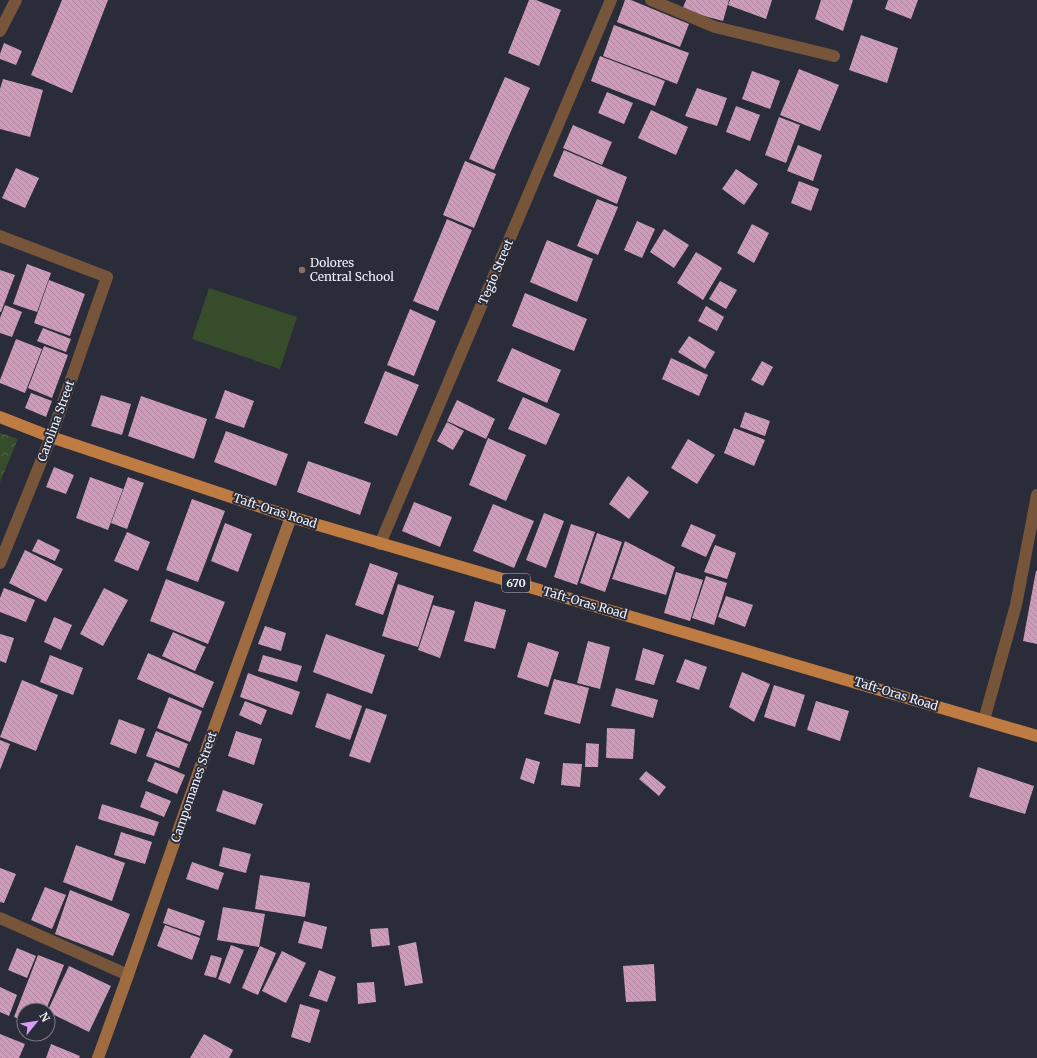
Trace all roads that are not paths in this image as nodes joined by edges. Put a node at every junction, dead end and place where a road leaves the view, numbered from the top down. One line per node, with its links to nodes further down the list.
1 (16, 0): 4 (street)
2 (611, 0): 11 (street, Tegio Street)
3 (651, 0): 5 (street)
4 (0, 32)
5 (834, 56)
6 (0, 236): 8 (street, Carolina Street)
7 (0, 416): 8 (main road, Taft-Oras Road / 670)
8 (51, 437): 10 (main road, Taft-Oras Road / 670); 12 (street, Carolina Street)
9 (1037, 496): 13 (street)
10 (291, 517): 11 (main road, Taft-Oras Road / 670); 16 (street, Campomanes Street)
11 (380, 544): 13 (main road, Taft-Oras Road / 670)
12 (0, 563)
13 (984, 720): 14 (main road, Taft-Oras Road / 670)
14 (1037, 736)
15 (0, 918): 16 (street)
16 (128, 975): 17 (street, Campomanes Street)
17 (98, 1058)

